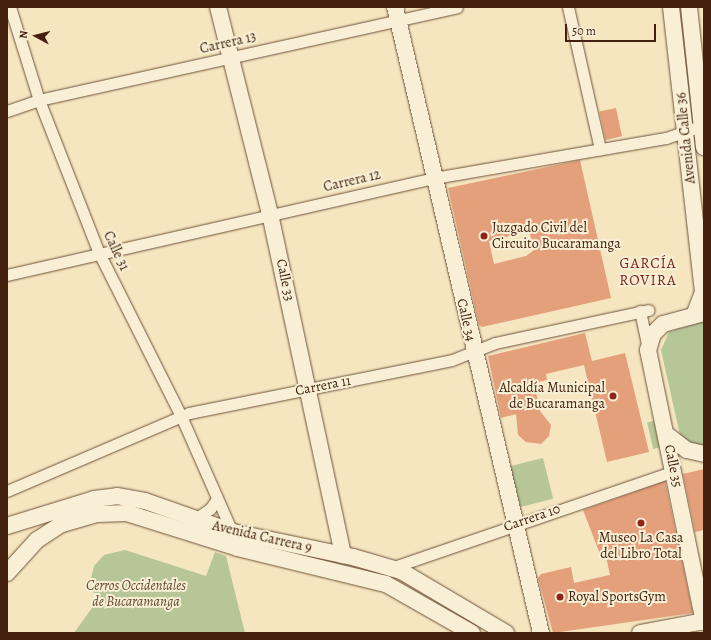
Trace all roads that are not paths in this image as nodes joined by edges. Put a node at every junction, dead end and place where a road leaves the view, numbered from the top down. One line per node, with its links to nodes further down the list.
1 (10, 7): 9 (street, Calle 31)
2 (218, 7): 8 (main road, Calle 33)
3 (457, 7): 7 (street, Carrera 13)
4 (568, 7): 14 (street)
5 (671, 7): 12 (main road, Avenida Calle 36)
6 (689, 7): 11 (main road, Avenida Calle 36)
7 (397, 13): 8 (street, Carrera 13); 15 (main road, Calle 34)
8 (231, 58): 9 (street, Carrera 13); 16 (main road, Calle 33)
9 (39, 100): 10 (street, Carrera 13); 17 (street, Calle 31)
10 (7, 111)
11 (703, 125): 12 (street, Carrera 12); 13 (main road, Avenida Calle 36)
12 (685, 132): 14 (street, Carrera 12); 20 (main road, Avenida Calle 36)
13 (704, 147)
14 (600, 150): 15 (street, Carrera 12)
15 (434, 178): 16 (street, Carrera 12); 22 (main road, Calle 34)
16 (270, 214): 17 (street, Carrera 12); 23 (main road, Calle 33)
17 (98, 253): 18 (street, Carrera 12); 24 (street, Calle 31)
18 (7, 275)
19 (644, 311): 21 (street, Calle 35); 22 (street, Carrera 11)
20 (699, 314): 21 (main road)
21 (648, 350): 25 (main road, Calle 35)
22 (474, 352): 23 (street, Carrera 11); 31 (main road, Calle 34)
23 (308, 389): 24 (street, Carrera 11); 35 (main road, Calle 33)
24 (181, 416): 28 (street, Carrera 11); 29 (street, Calle 31)
25 (667, 435): 26 (main road); 27 (main road, Calle 35)
26 (704, 454)
27 (674, 471): 31 (street, Carrera 10); 38 (main road, Calle 35)
28 (7, 491)
29 (217, 499): 30 (street); 33 (street, Calle 31)
30 (195, 519): 32 (main road, Avenida Carrera 9); 33 (main road, Avenida Carrera 9)
31 (514, 523): 36 (street, Carrera 10); 41 (main road, Calle 34)
32 (7, 526)
33 (233, 532): 34 (street, Calle 31); 35 (main road, Avenida Carrera 9)
34 (238, 548): 37 (main road, Avenida Carrera 9); 39 (main road, Avenida Carrera 9)
35 (343, 555): 36 (main road, Avenida Carrera 9)
36 (391, 568): 40 (main road, Avenida Carrera 9)
37 (7, 573)
38 (704, 622): 42 (main road)
39 (472, 633)
40 (506, 633)
41 (541, 633)
42 (640, 633)

